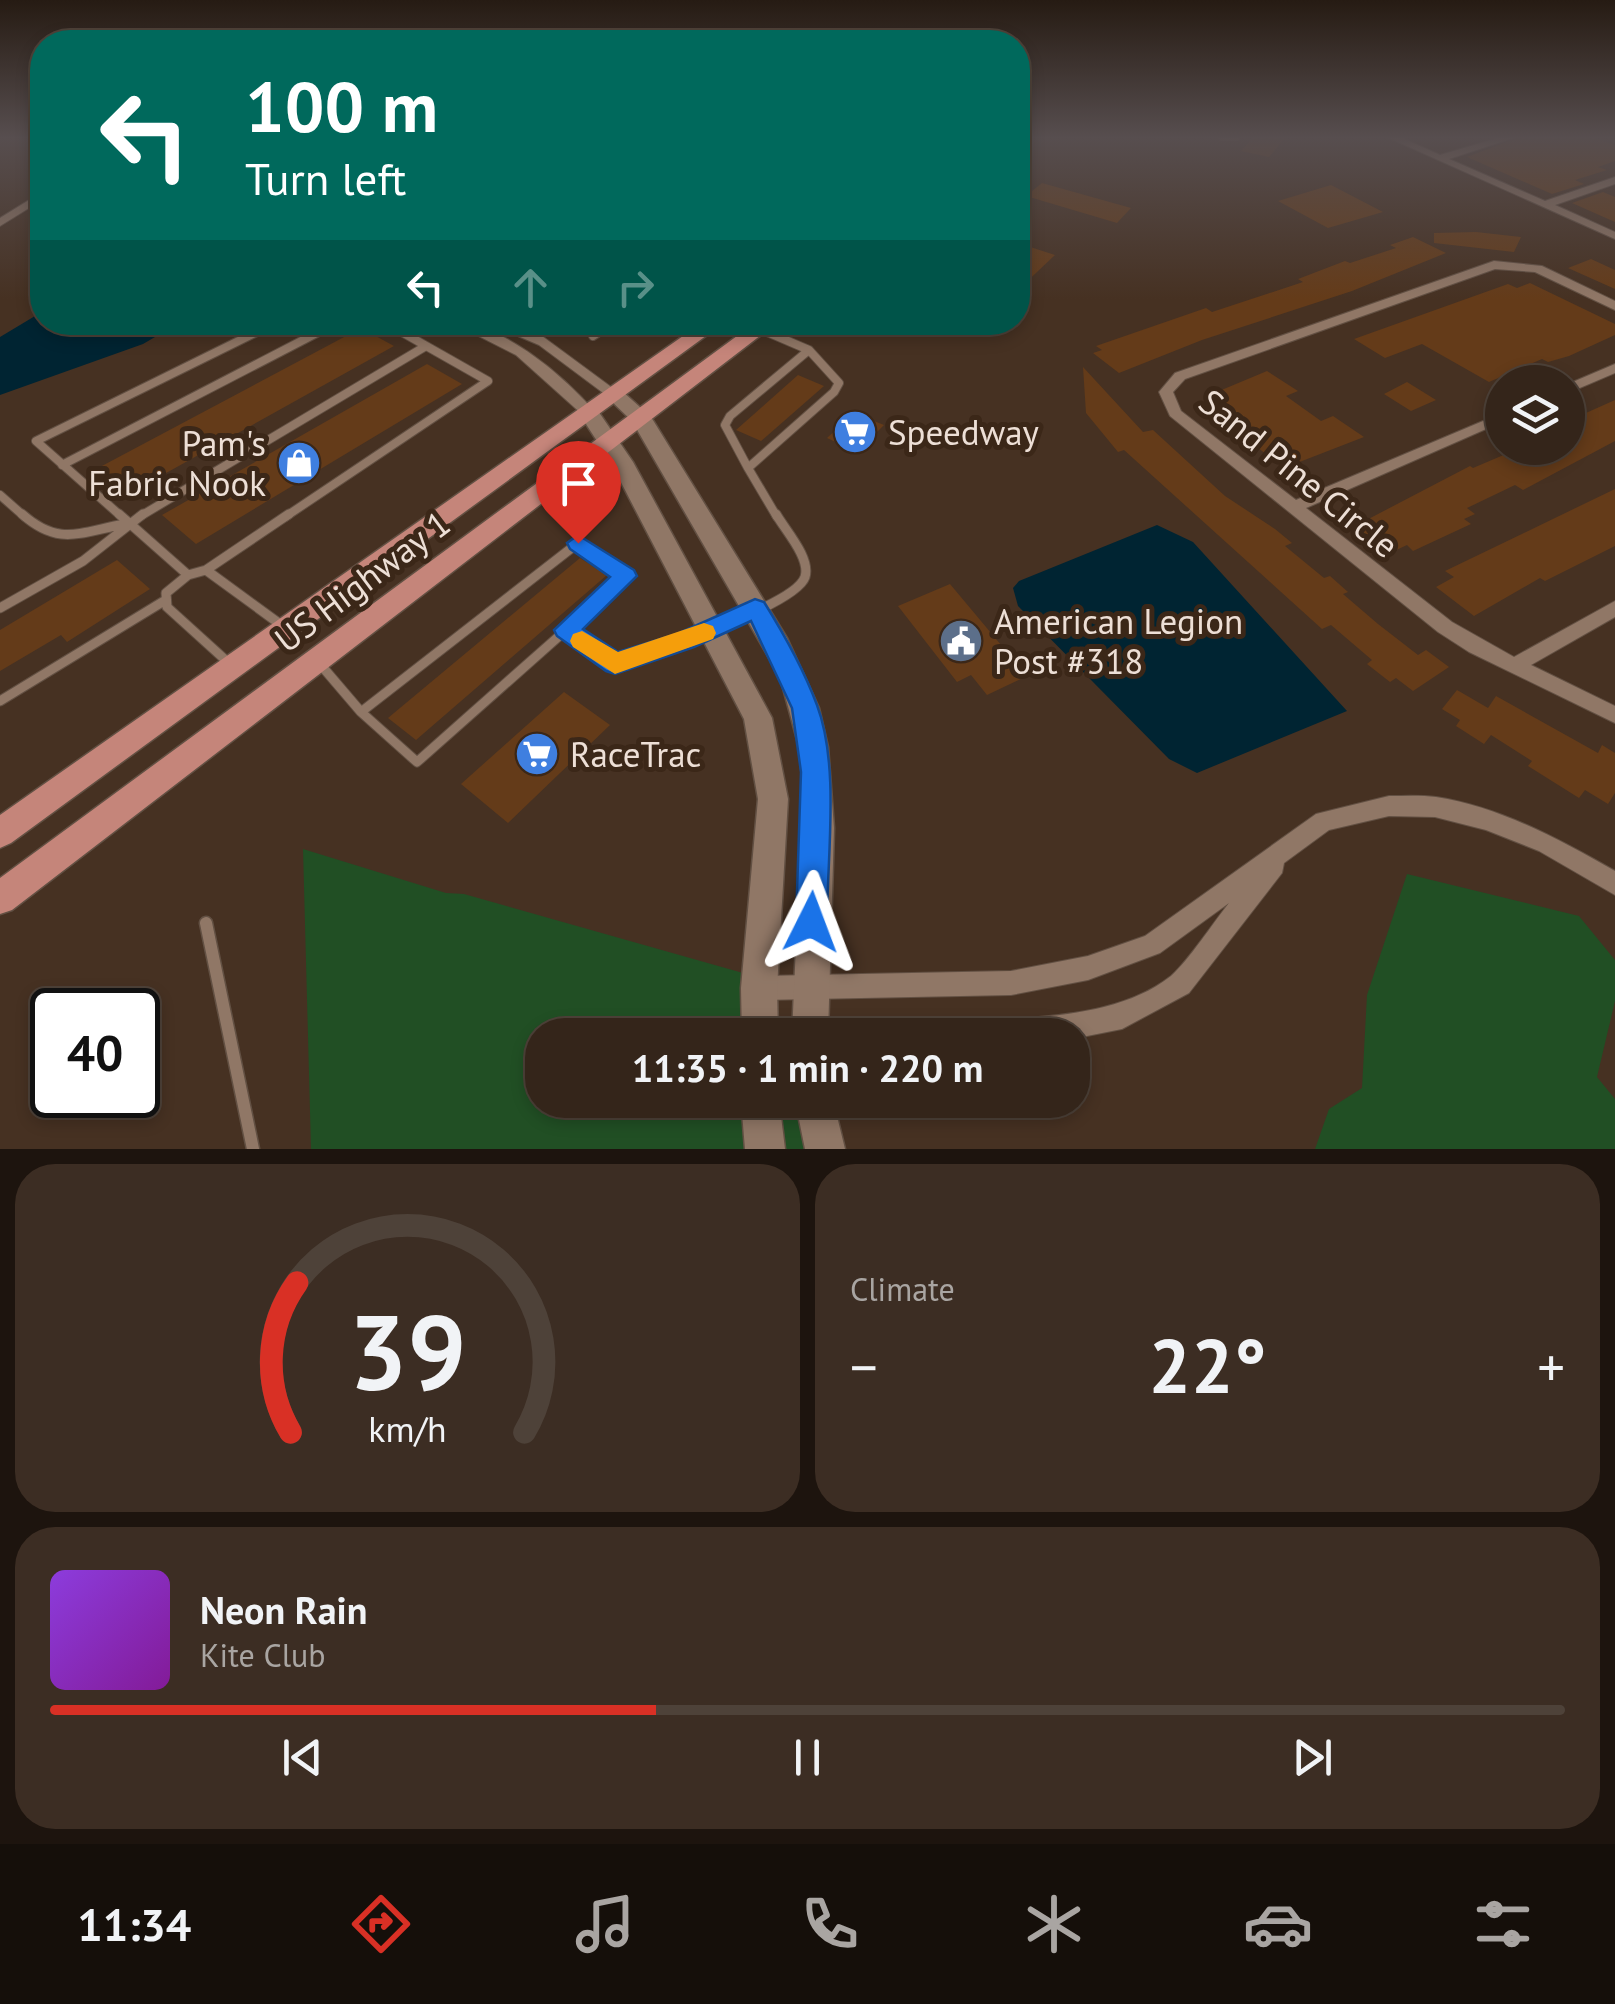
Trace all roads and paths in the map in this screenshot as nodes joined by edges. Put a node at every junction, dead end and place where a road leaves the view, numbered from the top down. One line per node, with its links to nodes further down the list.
1 (1523, 192): 4 (street)
2 (1582, 192): 4 (street)
3 (30, 202): 5 (street)
4 (1549, 203): 6 (street)
5 (3, 219)
6 (1615, 232)
7 (1615, 306): 28 (street, Sand Pine Circle)
8 (251, 335): 25 (lane)
9 (313, 335): 25 (lane)
10 (407, 335): 16 (lane)
11 (485, 335): 21 (street)
12 (529, 335): 20 (street)
13 (698, 335): 20 (main road, US Highway 1)
14 (753, 335): 22 (main road, US Highway 1)
15 (782, 335): 17 (lane)
16 (426, 346): 29 (lane); 30 (lane)
17 (809, 350): 26 (lane); 26 (lane)
18 (1615, 368): 19 (street)
19 (1585, 381)
20 (615, 395): 21 (main road, US Highway 1); 22 (street)
21 (588, 413): 24 (street); 36 (main road, US Highway 1)
22 (640, 417): 24 (main road, US Highway 1); 34 (street)
23 (1485, 424): 28 (street)
24 (609, 440): 37 (street); 39 (main road, US Highway 1)
25 (62, 465): 29 (lane)
26 (748, 468): 34 (lane)
27 (0, 495): 29 (lane)
28 (1292, 508): 41 (street, Sand Pine Circle)
29 (128, 524): 31 (lane); 33 (lane)
30 (206, 570): 31 (lane); 36 (lane)
31 (188, 575): 32 (lane)
32 (164, 601): 40 (lane); 42 (lane)
33 (0, 608)
34 (755, 608): 37 (lane); 51 (street)
35 (1615, 608): 41 (street)
36 (286, 629): 40 (main road, US Highway 1)
37 (714, 629): 38 (lane); 50 (street)
38 (566, 630): 43 (lane); 43 (lane)
39 (318, 662): 43 (lane); 48 (main road, US Highway 1)
40 (233, 666): 45 (main road, US Highway 1)
41 (1514, 666): 44 (street, Sand Pine Circle)
42 (0, 701)
43 (361, 712)
44 (1615, 714)
45 (0, 832)
46 (1290, 845): 47 (street); 51 (street); 54 (street)
47 (1615, 884)
48 (0, 898)
49 (206, 922): 57 (lane)
50 (759, 988): 51 (street); 52 (street)
51 (808, 988): 53 (street)
52 (760, 1018)
53 (809, 1018)
54 (1090, 1023)
55 (762, 1118): 58 (street)
56 (818, 1118): 59 (street)
57 (254, 1149)
58 (765, 1149)
59 (825, 1149)

